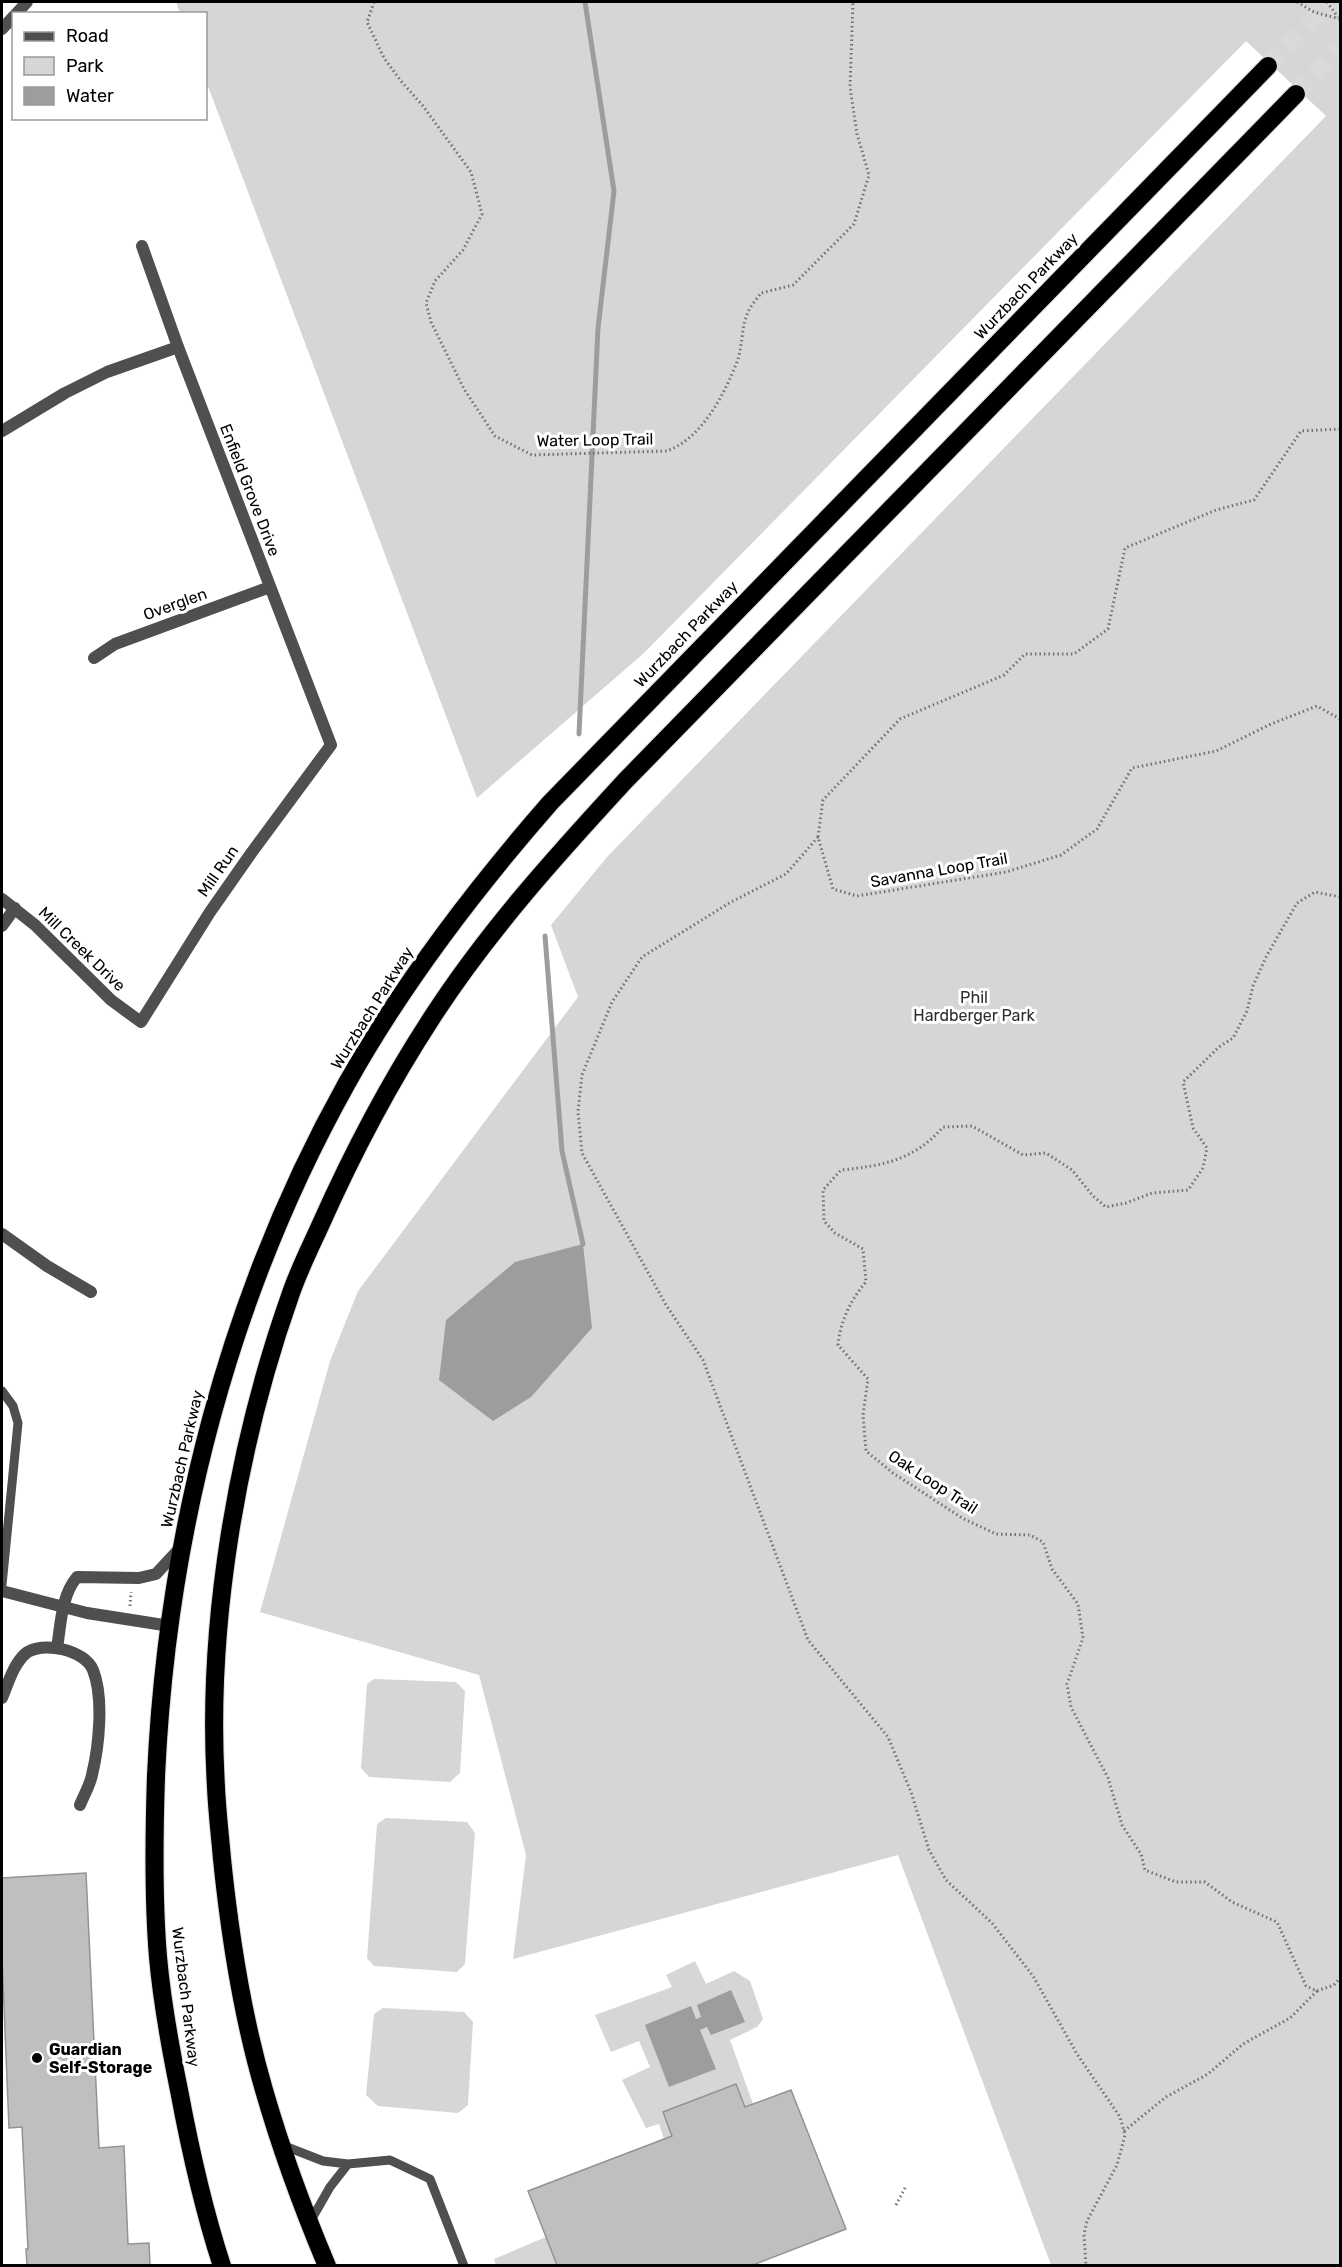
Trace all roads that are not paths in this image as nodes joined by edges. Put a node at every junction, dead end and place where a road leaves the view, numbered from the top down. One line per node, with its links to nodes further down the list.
1 (1268, 66): 16 (highway, Wurzbach Parkway)
2 (1296, 94): 23 (highway)
3 (142, 246): 4 (street, Enfield Grove Drive)
4 (178, 347): 5 (street); 6 (street, Enfield Grove Drive)
5 (2, 432)
6 (270, 587): 7 (street, Overglen); 8 (street, Enfield Grove Drive)
7 (94, 658)
8 (331, 745): 12 (street, Mill Run)
9 (2, 899): 10 (street, Mill Creek Drive)
10 (15, 909): 11 (street); 12 (street, Mill Creek Drive)
11 (2, 926)
12 (141, 1022)
13 (2, 1234): 14 (street)
14 (91, 1292)
15 (2, 1391): 17 (lane)
16 (182, 1546): 18 (street); 19 (highway, Wurzbach Parkway)
17 (4, 1590): 18 (street)
18 (63, 1607): 19 (street); 20 (street)
19 (170, 1626): 26 (highway, Wurzbach Parkway)
20 (57, 1648): 21 (street); 22 (street)
21 (2, 1698)
22 (80, 1804)
23 (282, 2145): 24 (lane); 25 (highway)
24 (348, 2164): 25 (lane); 28 (lane)
25 (310, 2222): 27 (highway)
26 (222, 2265)
27 (327, 2265)
28 (464, 2265)

